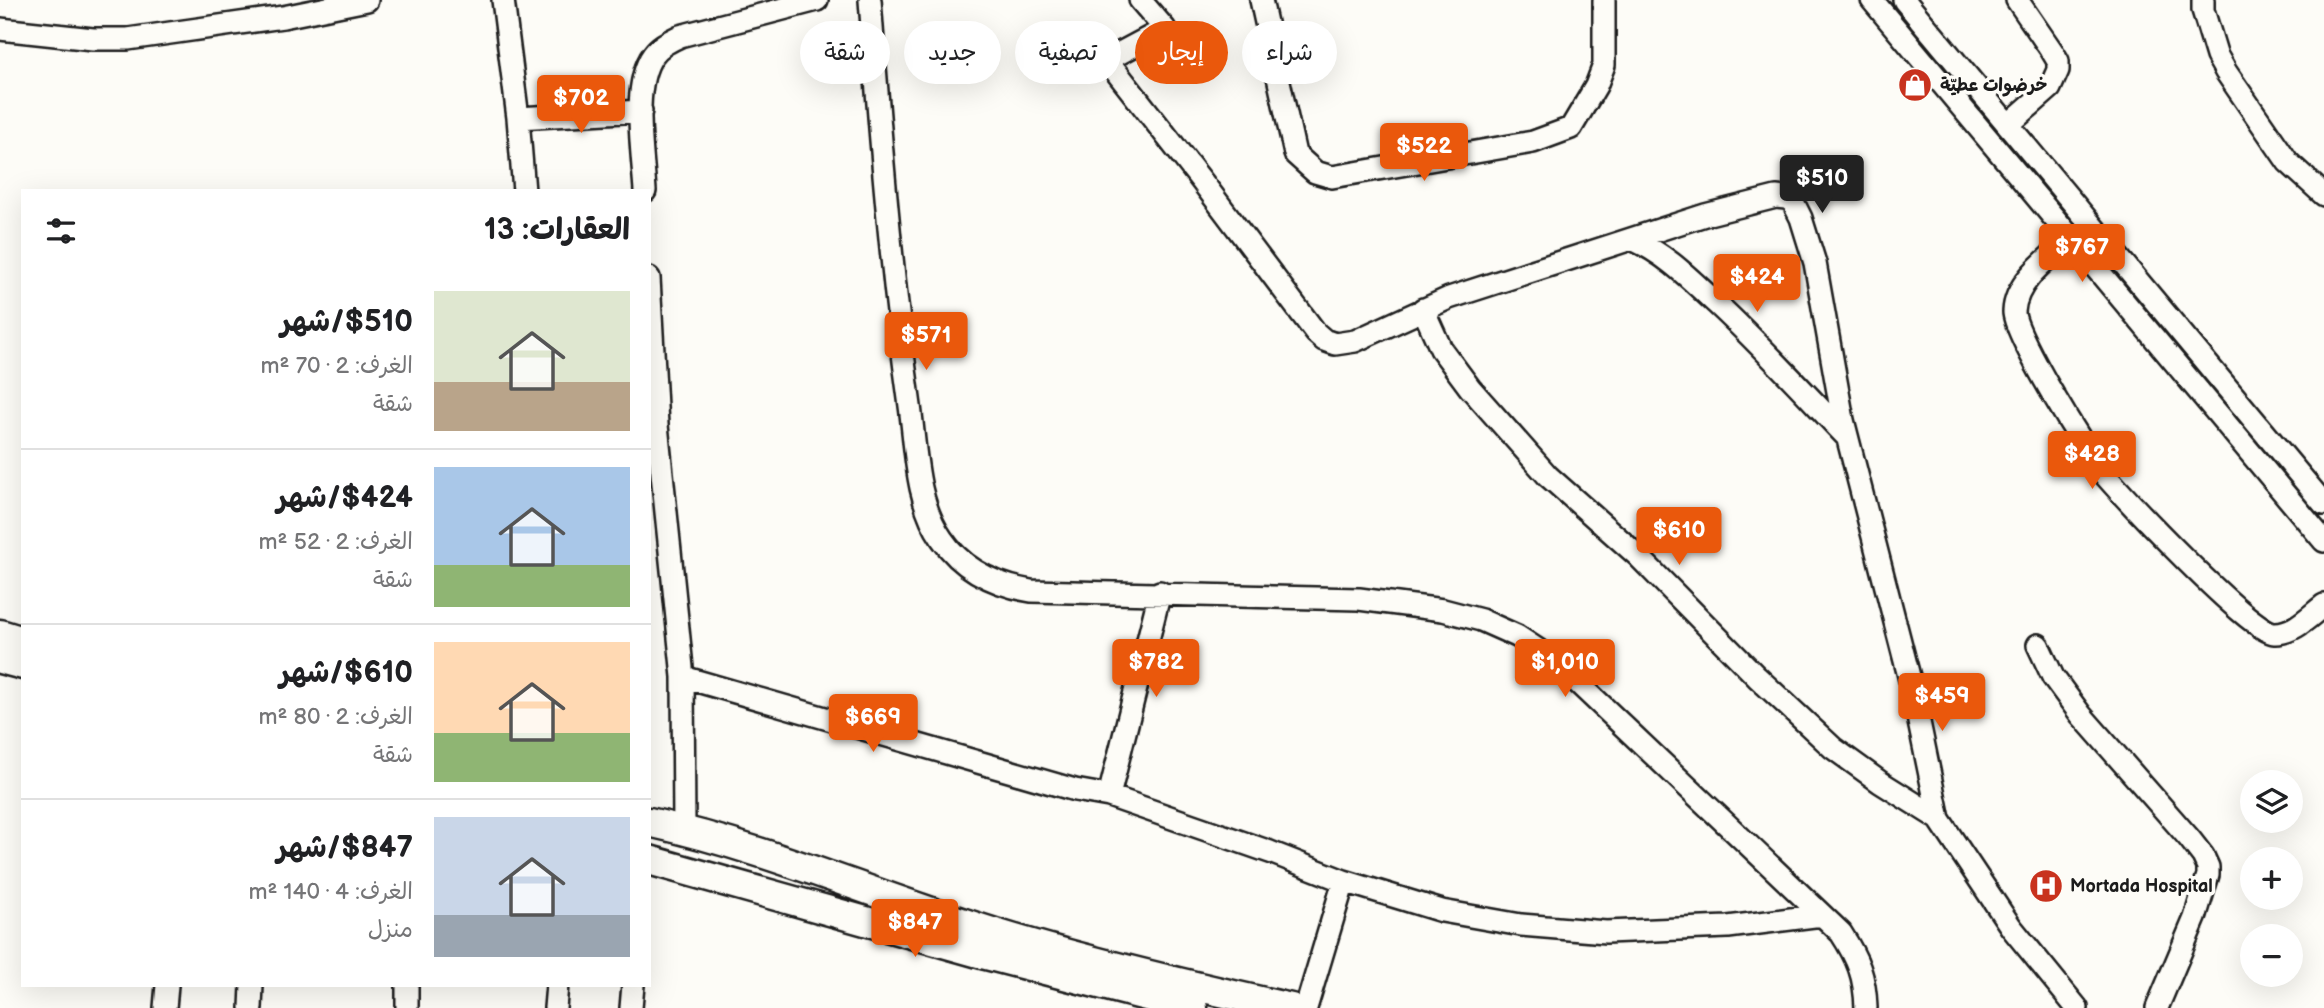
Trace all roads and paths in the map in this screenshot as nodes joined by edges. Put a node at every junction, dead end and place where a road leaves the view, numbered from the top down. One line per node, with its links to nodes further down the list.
1 (368, 0): 12 (street)
2 (503, 0): 14 (street)
3 (817, 0): 13 (street)
4 (870, 0): 26 (street)
5 (1140, 0): 21 (street)
6 (1261, 0): 7 (street)
7 (1604, 0)
8 (1872, 0): 19 (street)
9 (1903, 0): 15 (street)
10 (2017, 0): 15 (street)
11 (2203, 0): 18 (street)
12 (0, 29)
13 (641, 111): 14 (street); 17 (street)
14 (518, 118): 16 (street)
15 (2008, 125): 24 (street)
16 (524, 189)
17 (645, 189)
18 (2324, 195)
19 (2071, 238): 25 (street); 27 (street)
20 (1632, 239): 21 (street); 23 (street); 23 (street)
21 (1423, 309): 35 (street)
22 (651, 315): 33 (street)
23 (1847, 437): 35 (street)
24 (2324, 504)
25 (2324, 541)
26 (1160, 592): 34 (street); 42 (street)
27 (2324, 605)
28 (0, 634): 29 (main road)
29 (21, 640)
30 (2038, 645): 59 (street)
31 (0, 659): 32 (main road)
32 (21, 664)
33 (683, 677): 34 (street); 37 (street)
34 (1109, 796): 41 (street)
35 (1939, 819): 58 (street)
36 (651, 822): 37 (main road)
37 (684, 830): 38 (main road)
38 (730, 843): 40 (main road); 55 (main road)
39 (651, 861): 40 (main road)
40 (721, 880): 48 (main road)
41 (1344, 881): 42 (street); 56 (street)
42 (1822, 915): 57 (street)
43 (167, 987): 49 (street)
44 (252, 987): 50 (street)
45 (407, 987): 51 (street)
46 (557, 987): 52 (street)
47 (633, 987): 53 (street)
48 (1164, 1004): 54 (main road)
49 (165, 1008)
50 (251, 1008)
51 (407, 1008)
52 (555, 1008)
53 (631, 1008)
54 (1193, 1008)
55 (1291, 1008)
56 (1306, 1008)
57 (1866, 1008)
58 (2077, 1008)
59 (2157, 1008)

